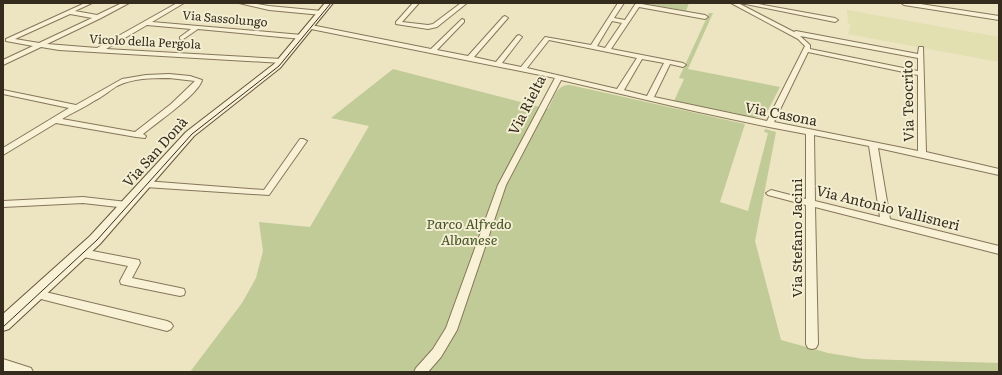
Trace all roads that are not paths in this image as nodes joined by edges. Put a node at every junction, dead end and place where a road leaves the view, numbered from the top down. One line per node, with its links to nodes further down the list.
1 (89, 3): 15 (street)
2 (126, 3): 17 (street)
3 (181, 3): 25 (street)
4 (242, 3): 14 (street)
5 (274, 3): 14 (street)
6 (330, 3): 16 (street, Via San Donà)
7 (416, 3): 8 (street)
8 (464, 3)
9 (621, 3): 21 (street)
10 (734, 3): 28 (street)
11 (744, 3): 22 (street)
12 (904, 3): 20 (street)
13 (639, 4): 18 (street); 24 (street)
14 (269, 8): 16 (street)
15 (69, 12): 17 (street); 32 (street)
16 (322, 13): 26 (street, Via San Donà)
17 (98, 17): 33 (street)
18 (705, 17)
19 (505, 18): 40 (street)
20 (999, 18)
21 (610, 19): 24 (street); 34 (street)
22 (836, 20)
23 (462, 21): 36 (street)
24 (626, 22): 37 (street)
25 (146, 23): 27 (street, Via Sassolungo); 35 (street)
26 (311, 27): 29 (street, Via San Donà); 36 (street, Via Rielta)
27 (196, 28): 29 (street, Via Sassolungo); 31 (street)
28 (793, 34): 38 (street); 47 (street, Via Teocrito)
29 (302, 37): 41 (street, Via San Donà)
30 (519, 37): 44 (street)
31 (182, 38)
32 (6, 41): 33 (street, Vicolo della Pergola)
33 (39, 46): 35 (street, Vicolo della Pergola); 43 (street)
34 (593, 47): 37 (street); 46 (street)
35 (99, 50): 41 (street, Vicolo della Pergola)
36 (432, 50): 40 (street, Via Rielta)
37 (608, 50): 39 (street)
38 (807, 50): 47 (street); 54 (street)
39 (641, 56): 42 (street); 50 (street)
40 (470, 58): 44 (street, Via Rielta)
41 (282, 61): 61 (street, Via San Donà)
42 (668, 62): 45 (street); 51 (street)
43 (3, 64)
44 (498, 64): 46 (street, Via Rielta)
45 (683, 65)
46 (523, 69): 48 (street, Via Rielta)
47 (920, 73): 59 (street, Via Teocrito)
48 (559, 78): 50 (street, Via Casona); 76 (street, Via Rielta)
49 (3, 92): 52 (street)
50 (619, 92): 51 (street, Via Casona)
51 (649, 99): 54 (street, Via Casona)
52 (76, 107): 53 (street); 53 (street)
53 (55, 120): 58 (street)
54 (769, 125): 55 (street, Via Casona)
55 (810, 133): 57 (street, Via Casona); 63 (street, Via Stefano Jacini)
56 (303, 141): 61 (street)
57 (873, 145): 59 (street, Via Casona); 66 (street)
58 (3, 152)
59 (922, 154): 60 (street, Via Casona)
60 (999, 172)
61 (146, 184): 65 (street, Via San Donà)
62 (771, 193): 63 (street, Via Antonio Vallisneri)
63 (812, 203): 66 (street, Via Antonio Vallisneri); 73 (street, Via Stefano Jacini)
64 (3, 204): 65 (street)
65 (127, 205): 68 (street, Via San Donà)
66 (886, 222): 67 (street, Via Antonio Vallisneri)
67 (999, 250)
68 (82, 253): 69 (street); 70 (street, Via San Donà)
69 (180, 292)
70 (37, 294): 71 (street, Via San Donà); 72 (street)
71 (3, 324)
72 (167, 326)
73 (812, 344)
74 (3, 365): 75 (street)
75 (27, 372)
76 (420, 372)

